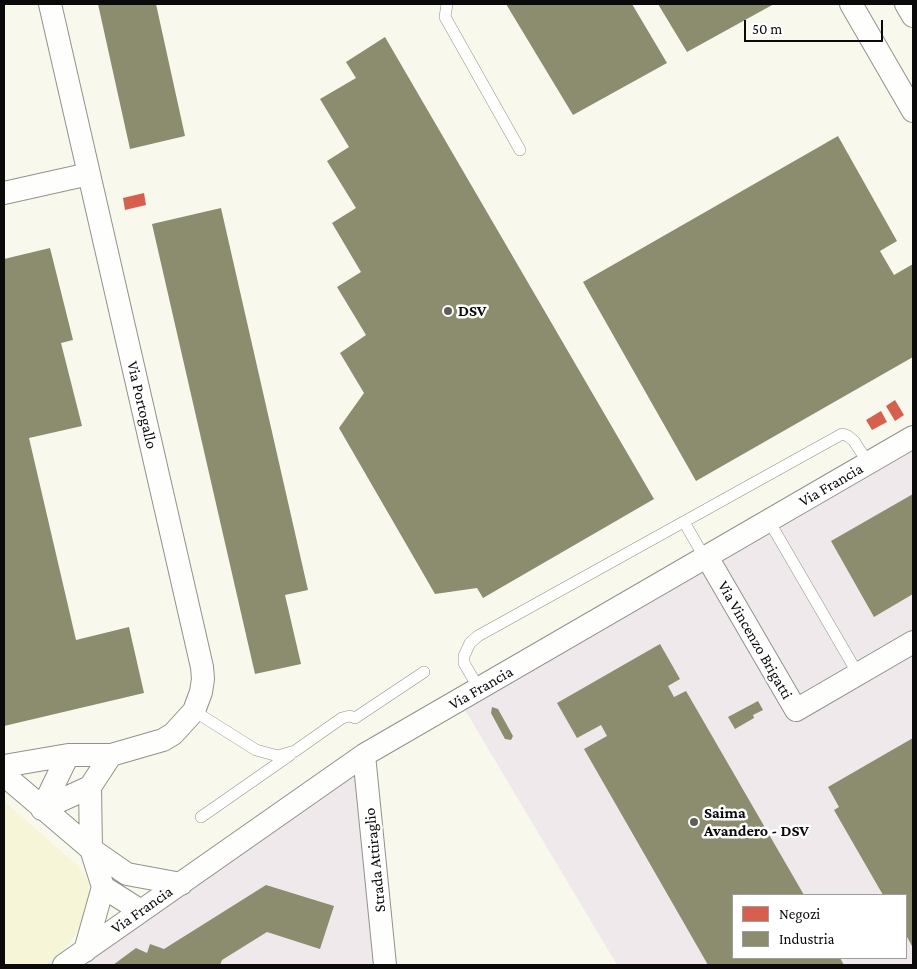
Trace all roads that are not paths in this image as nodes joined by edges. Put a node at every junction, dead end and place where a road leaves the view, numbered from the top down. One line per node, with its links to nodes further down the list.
1 (50, 4): 8 (street, Via Portogallo)
2 (447, 4): 7 (lane)
3 (851, 4): 6 (street)
4 (906, 4): 5 (street)
5 (913, 16)
6 (913, 111)
7 (520, 150)
8 (89, 174): 9 (street); 19 (street, Via Portogallo)
9 (4, 193)
10 (913, 437): 11 (street, Via Francia)
11 (868, 463): 12 (street, Via Francia); 13 (lane)
12 (769, 521): 14 (street, Via Francia); 17 (lane)
13 (684, 522): 14 (lane); 18 (lane)
14 (707, 556): 17 (street, Via Vincenzo Brigatti); 18 (street, Via Francia)
15 (913, 642): 17 (street, Via Vincenzo Brigatti)
16 (424, 672): 20 (lane)
17 (858, 674)
18 (479, 689): 23 (street, Via Francia)
19 (194, 711): 20 (lane); 22 (street, Via Portogallo)
20 (295, 751): 28 (lane)
21 (68, 755): 22 (street, Via Portogallo); 24 (street, Via Portogallo); 27 (street)
22 (111, 755): 26 (street)
23 (364, 755): 31 (street, Via Francia); 36 (street, Strada Attiraglio)
24 (4, 766)
25 (4, 775): 27 (street)
26 (90, 787): 27 (street); 29 (street)
27 (42, 808): 29 (street)
28 (201, 817)
29 (91, 849): 30 (street); 32 (street)
30 (127, 874): 31 (street); 33 (street)
31 (181, 884): 33 (street, Via Francia)
32 (104, 887): 33 (street); 34 (street)
33 (141, 912): 34 (street, Via Francia)
34 (85, 951): 35 (street, Via Francia)
35 (64, 965)
36 (385, 965)

